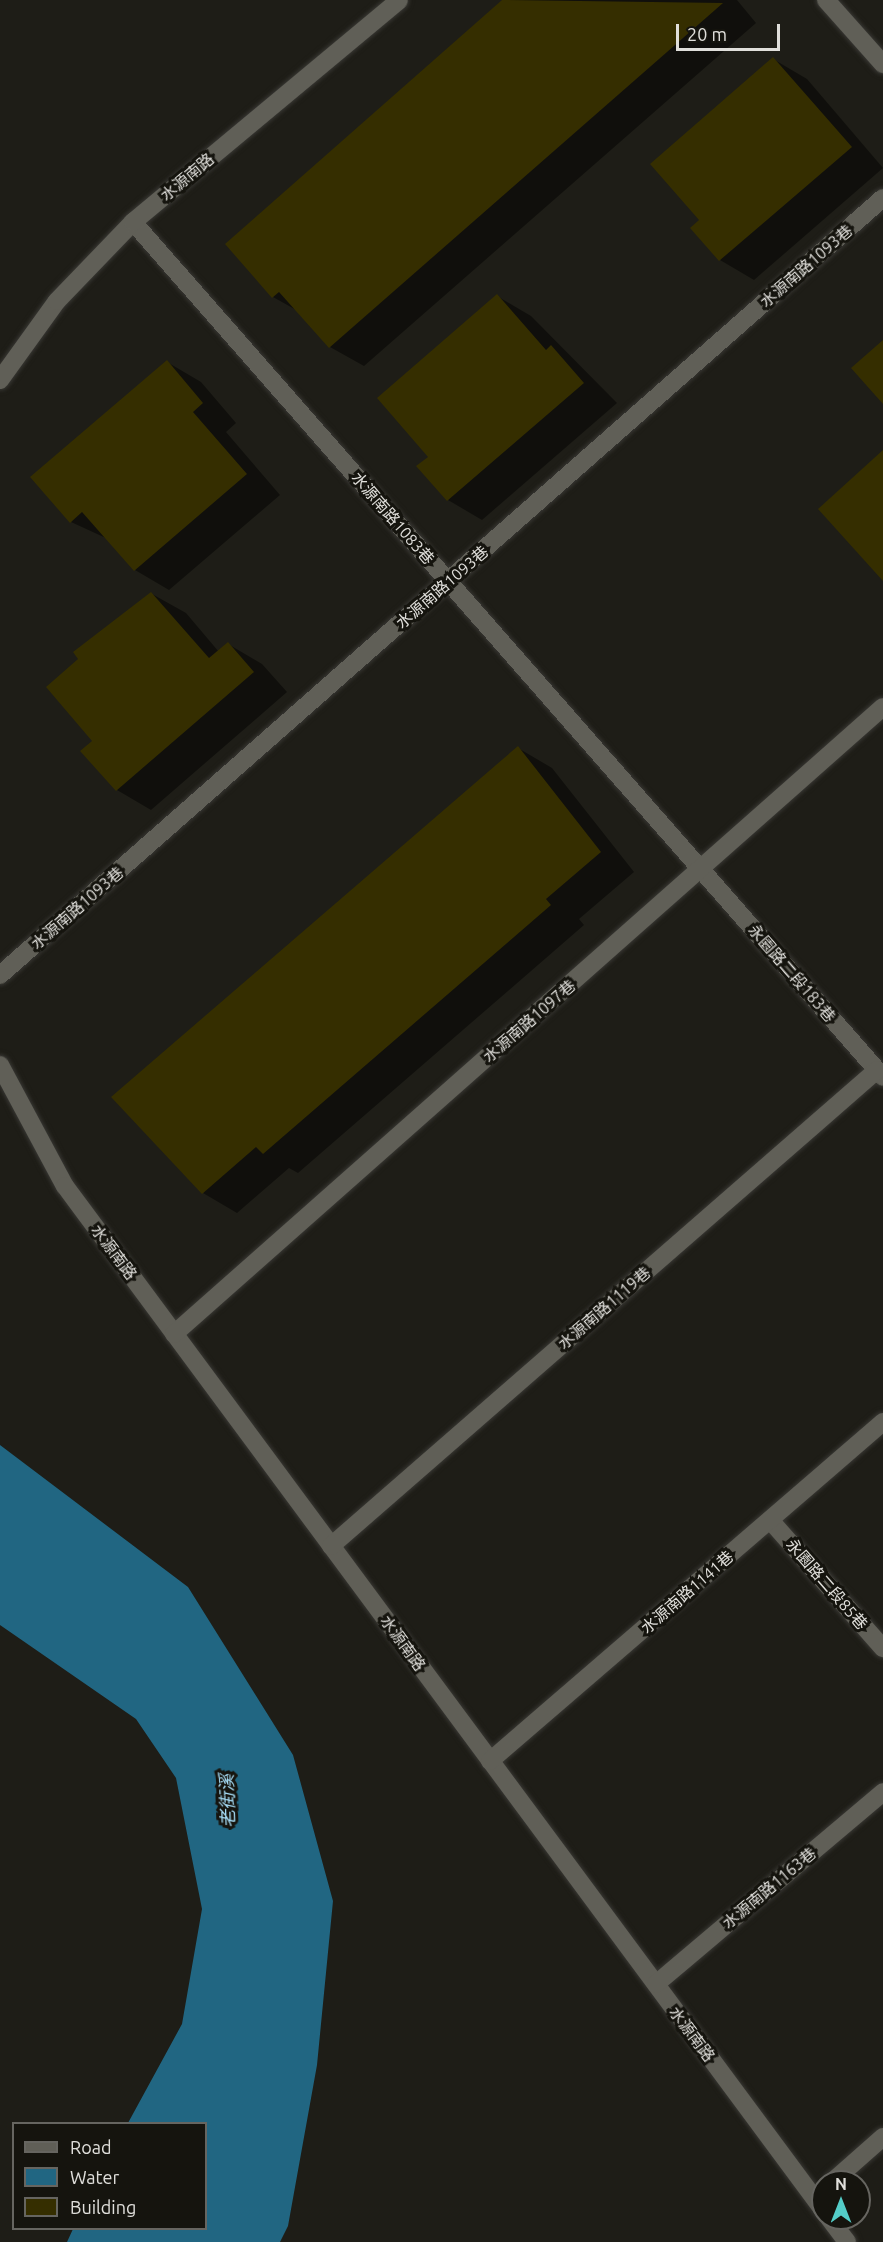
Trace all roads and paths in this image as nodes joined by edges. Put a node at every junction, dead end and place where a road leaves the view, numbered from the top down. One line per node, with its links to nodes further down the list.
1 (399, 0): 5 (street, 水源南路)
2 (826, 0): 3 (street)
3 (883, 64)
4 (883, 198): 7 (street, 水源南路1093巷)
5 (133, 222): 6 (street, 水源南路); 7 (street, 水源南路1083巷)
6 (0, 380)
7 (448, 581): 9 (street, 水源南路1083巷); 10 (street, 水源南路1093巷)
8 (883, 707): 9 (street, 水源南路1097巷)
9 (700, 869): 12 (street, 永園路二段183巷); 13 (street, 水源南路1097巷)
10 (0, 975)
11 (0, 1065): 13 (street, 水源南路)
12 (880, 1074): 16 (street, 水源南路1119巷)
13 (174, 1334): 16 (street, 水源南路)
14 (883, 1422): 15 (street, 水源南路1141巷)
15 (770, 1520): 17 (street, 永園路二段85巷); 18 (street, 水源南路1141巷)
16 (331, 1546): 18 (street, 水源南路)
17 (883, 1648)
18 (490, 1761): 20 (street, 水源南路)
19 (883, 1792): 20 (street, 水源南路1163巷)
20 (656, 1984): 23 (street, 水源南路)
21 (883, 2137): 22 (street)
22 (846, 2170)
23 (811, 2187)

